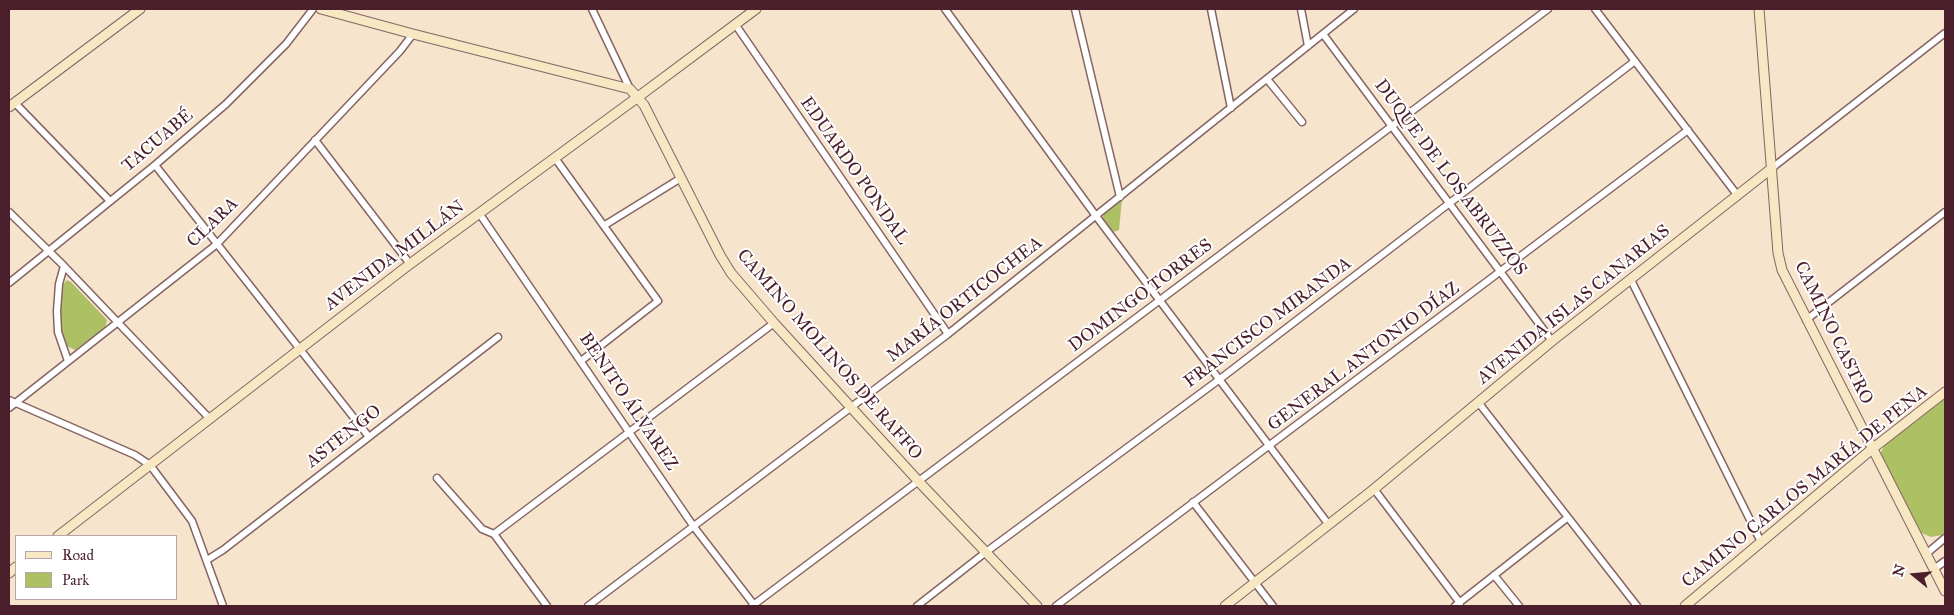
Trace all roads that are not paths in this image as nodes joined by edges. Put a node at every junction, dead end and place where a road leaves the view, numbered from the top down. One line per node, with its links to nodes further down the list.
1 (140, 9): 23 (street)
2 (313, 9): 30 (street, TACUABÉ)
3 (321, 9): 16 (street, CAMINO MOLINOS DE RAFFO)
4 (592, 9): 21 (street)
5 (756, 9): 14 (street, AVENIDA MILLÁN)
6 (945, 9): 40 (street)
7 (1075, 9): 34 (street)
8 (1211, 9): 24 (street)
9 (1300, 9): 18 (street)
10 (1354, 9): 17 (street, MARÍA ORTICOCHEA)
11 (1548, 9): 26 (street, DOMINGO TORRES)
12 (1595, 9): 19 (street)
13 (1759, 9): 31 (street, CAMINO CASTRO)
14 (735, 24): 22 (street, AVENIDA MILLÁN); 53 (street, EDUARDO PONDAL)
15 (1945, 33): 31 (street, AVENIDA ISLAS CANARIAS)
16 (413, 34): 21 (street, CAMINO MOLINOS DE RAFFO); 28 (street, CLARA)
17 (1323, 34): 18 (street, MARÍA ORTICOCHEA); 26 (street, DUQUE DE LOS ABRUZZOS)
18 (1308, 46): 20 (street, MARÍA ORTICOCHEA)
19 (1635, 61): 27 (street); 36 (street, FRANCISCO MIRANDA)
20 (1267, 79): 24 (street, MARÍA ORTICOCHEA); 25 (street)
21 (630, 89): 22 (street, CAMINO MOLINOS DE RAFFO)
22 (638, 97): 29 (street, AVENIDA MILLÁN); 32 (street, CAMINO MOLINOS DE RAFFO)
23 (12, 105): 35 (street)
24 (1231, 108): 34 (street, MARÍA ORTICOCHEA)
25 (1302, 122)
26 (1392, 127): 36 (street, DUQUE DE LOS ABRUZZOS); 49 (street, DOMINGO TORRES)
27 (1688, 130): 33 (street); 46 (street, GENERAL ANTONIO DÍAZ)
28 (315, 140): 42 (street, CLARA); 44 (street)
29 (555, 158): 39 (street, AVENIDA MILLÁN); 41 (street)
30 (155, 164): 35 (street, TACUABÉ); 42 (street)
31 (1772, 168): 33 (street, AVENIDA ISLAS CANARIAS); 50 (street, CAMINO CASTRO)
32 (681, 178): 41 (street); 52 (street, CAMINO MOLINOS DE RAFFO)
33 (1738, 196): 47 (street, AVENIDA ISLAS CANARIAS)
34 (1120, 197): 40 (street, MARÍA ORTICOCHEA)
35 (110, 201): 43 (street, TACUABÉ)
36 (1449, 203): 46 (street, DUQUE DE LOS ABRUZZOS); 59 (street, FRANCISCO MIRANDA)
37 (9, 212): 43 (street)
38 (1945, 212): 50 (street)
39 (479, 213): 44 (street, AVENIDA MILLÁN); 57 (street, BENITO ÁLVAREZ)
40 (1096, 216): 49 (street); 53 (street, MARÍA ORTICOCHEA)
41 (605, 225): 57 (street)
42 (217, 244): 51 (street, CLARA); 56 (street)
43 (48, 251): 45 (street); 48 (street, TACUABÉ)
44 (410, 264): 56 (street, AVENIDA MILLÁN)
45 (64, 266): 51 (street); 58 (street)
46 (1501, 272): 55 (street, DUQUE DE LOS ABRUZZOS); 68 (street, GENERAL ANTONIO DÍAZ)
47 (1631, 280): 55 (street, AVENIDA ISLAS CANARIAS); 81 (street)
48 (9, 283)
49 (1160, 300): 59 (street); 72 (street, DOMINGO TORRES)
50 (1806, 320): 69 (street, CAMINO CASTRO)
51 (118, 322): 58 (street, CLARA); 65 (street)
52 (774, 323): 64 (street, CAMINO MOLINOS DE RAFFO); 66 (street)
53 (948, 334): 64 (street, MARÍA ORTICOCHEA)
54 (498, 337): 67 (street, ASTENGO)
55 (1552, 341): 62 (street, AVENIDA ISLAS CANARIAS)
56 (300, 349): 65 (street, AVENIDA MILLÁN); 67 (street)
57 (582, 360): 66 (street, BENITO ÁLVAREZ)
58 (68, 361): 61 (street, CLARA)
59 (1220, 379): 68 (street); 82 (street, FRANCISCO MIRANDA)
60 (1945, 392): 69 (street, CAMINO CARLOS MARÍA DE PENA)
61 (12, 401): 63 (street, CLARA); 70 (street)
62 (1478, 402): 73 (street, AVENIDA ISLAS CANARIAS); 75 (street)
63 (9, 408)
64 (852, 408): 72 (street, CAMINO MOLINOS DE RAFFO); 77 (street, MARÍA ORTICOCHEA)
65 (210, 419): 70 (street, AVENIDA MILLÁN)
66 (630, 431): 77 (street, BENITO ÁLVAREZ); 78 (street)
67 (369, 437): 84 (street, ASTENGO)
68 (1270, 446): 74 (street, GENERAL ANTONIO DÍAZ); 76 (street)
69 (1872, 449): 81 (street, CAMINO CARLOS MARÍA DE PENA); 83 (street, CAMINO CASTRO)
70 (150, 465): 79 (street, AVENIDA MILLÁN); 84 (street)
71 (437, 478): 78 (street)
72 (918, 481): 82 (street, CAMINO MOLINOS DE RAFFO); 94 (street, DOMINGO TORRES)
73 (1374, 489): 76 (street, AVENIDA ISLAS CANARIAS); 90 (street)
74 (1194, 502): 88 (street); 97 (street, GENERAL ANTONIO DÍAZ)
75 (1567, 518): 87 (street); 101 (street)
76 (1329, 525): 88 (street, AVENIDA ISLAS CANARIAS)
77 (694, 527): 93 (street, MARÍA ORTICOCHEA); 94 (street, BENITO ÁLVAREZ)
78 (494, 534): 92 (street)
79 (59, 535)
80 (1945, 538): 83 (street)
81 (1761, 542): 102 (street, CAMINO CARLOS MARÍA DE PENA)
82 (986, 552): 95 (street, FRANCISCO MIRANDA); 96 (street, CAMINO MOLINOS DE RAFFO)
83 (1926, 554): 86 (street, CAMINO CASTRO)
84 (207, 560): 91 (street)
85 (1945, 561): 86 (street)
86 (1934, 569): 89 (street, CAMINO CASTRO)
87 (1494, 575): 90 (street); 100 (street)
88 (1255, 582): 98 (street, AVENIDA ISLAS CANARIAS); 99 (street)
89 (1945, 591)
90 (1458, 604)
91 (223, 606)
92 (547, 606)
93 (588, 606)
94 (754, 606)
95 (917, 606)
96 (1037, 606)
97 (1056, 606)
98 (1224, 606)
99 (1274, 606)
100 (1518, 606)
101 (1637, 606)
102 (1684, 606)

